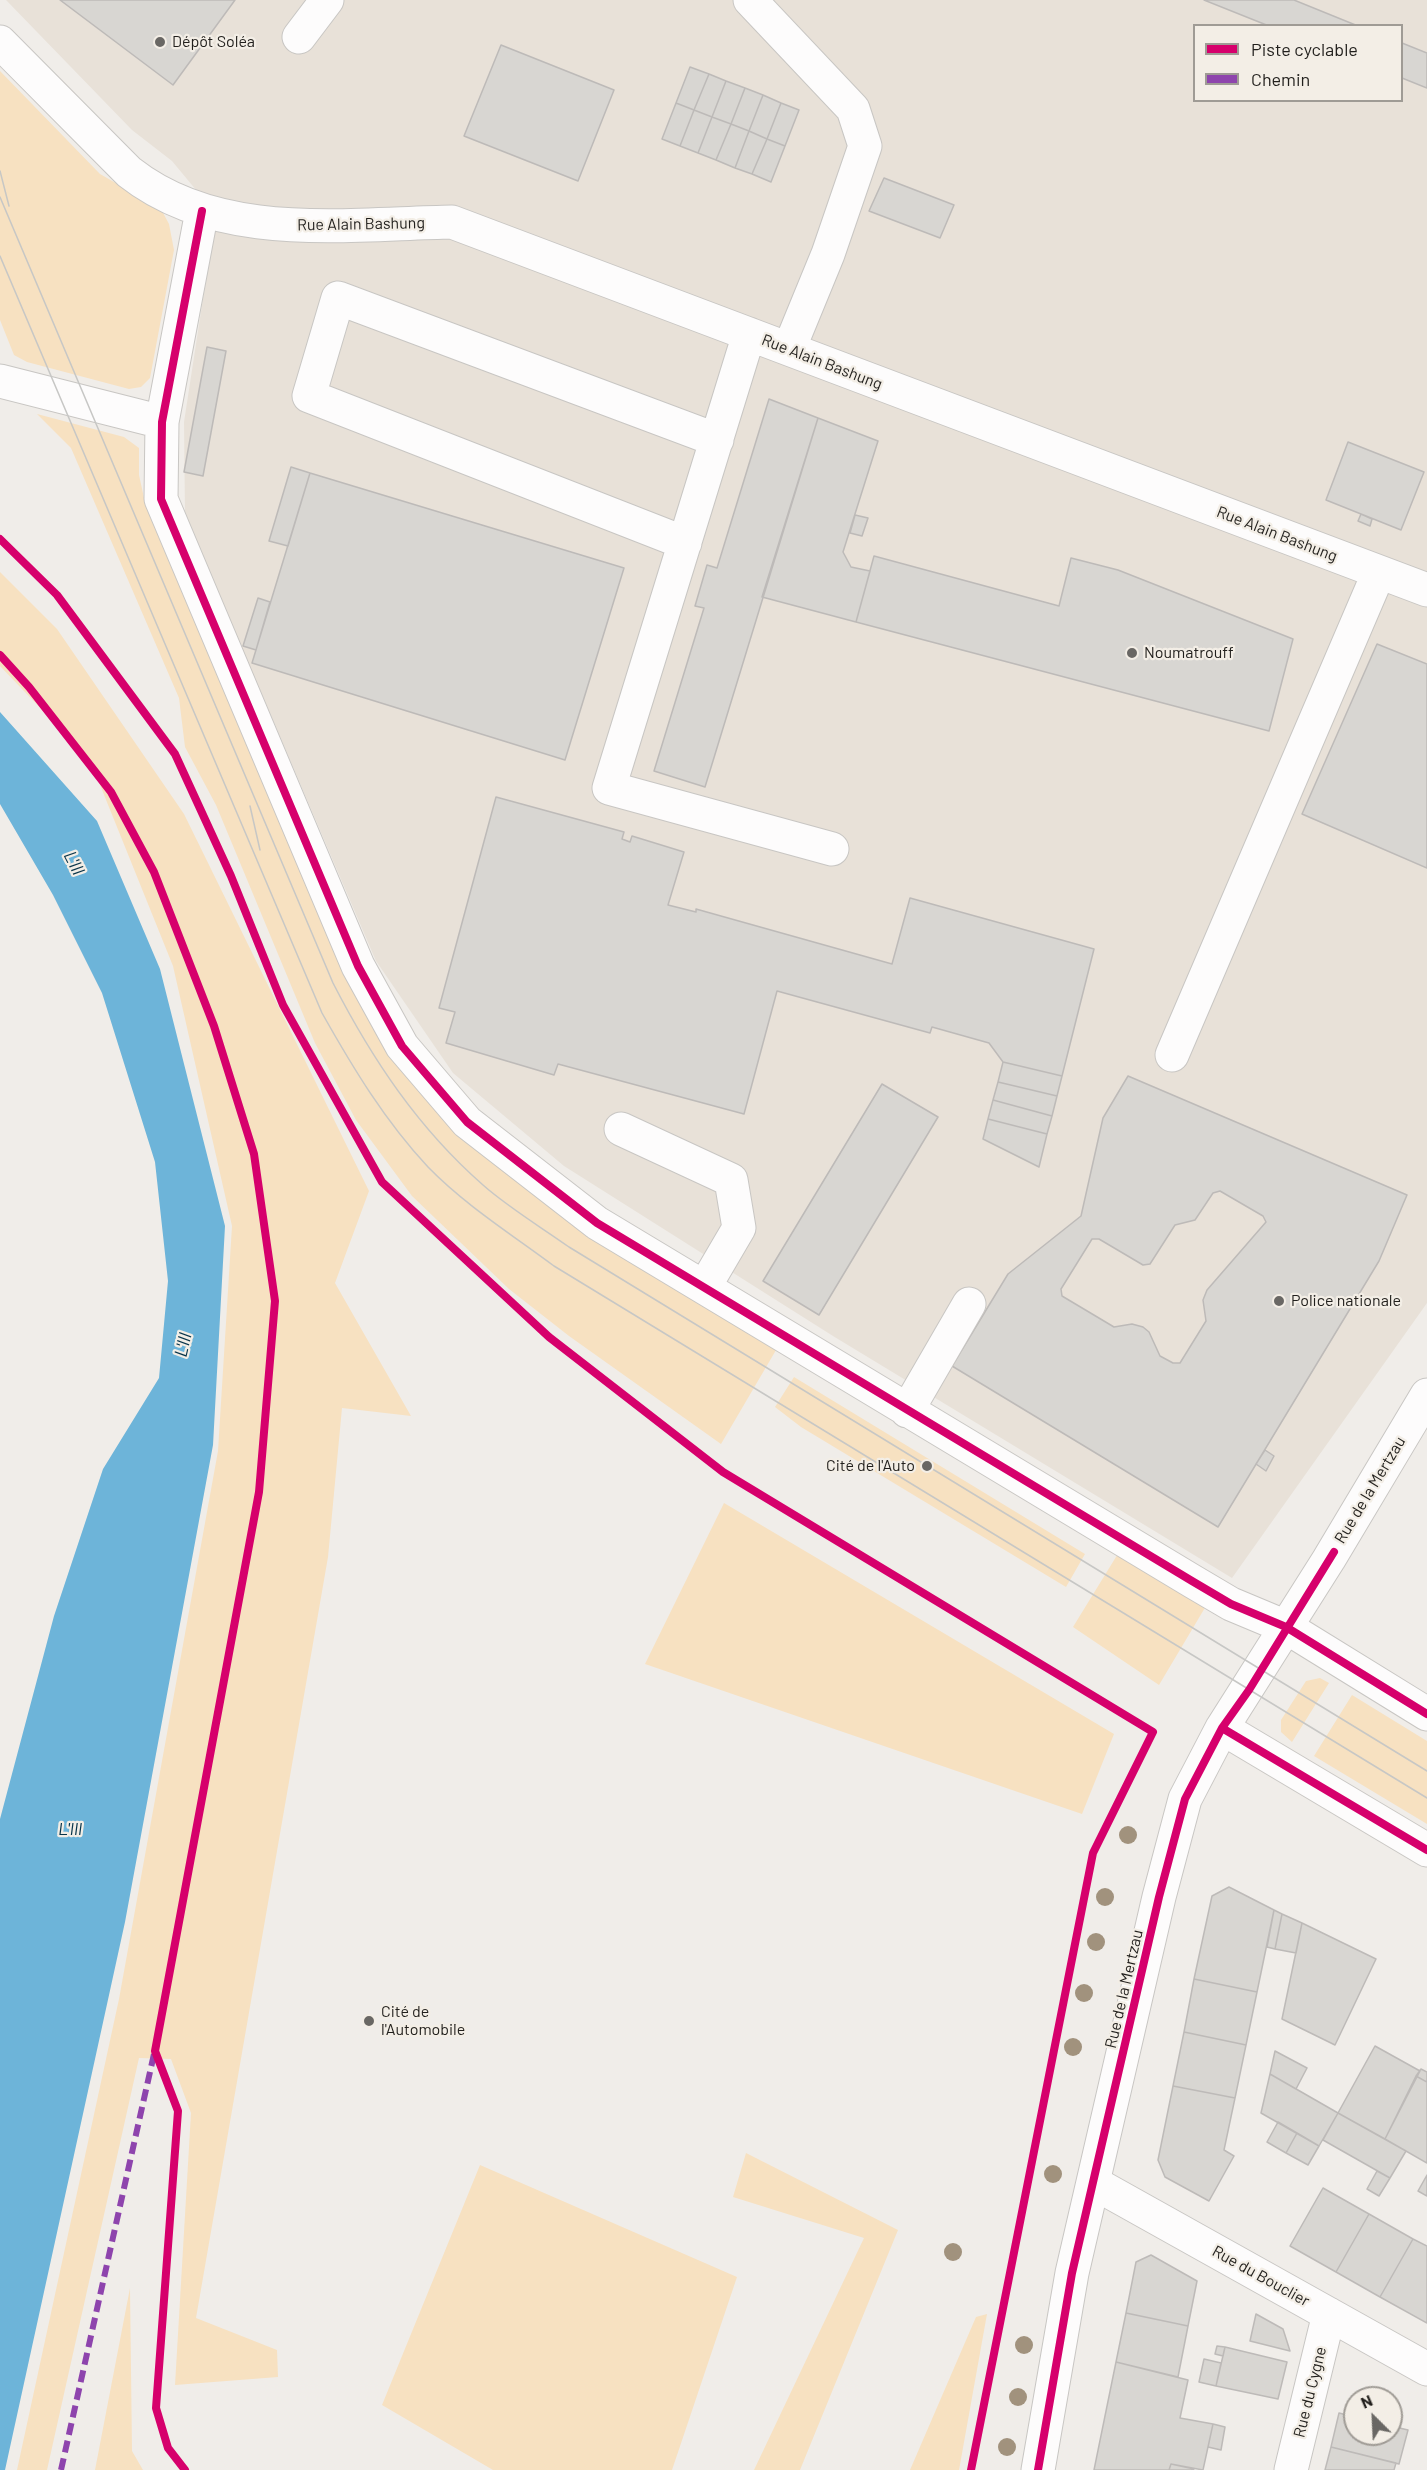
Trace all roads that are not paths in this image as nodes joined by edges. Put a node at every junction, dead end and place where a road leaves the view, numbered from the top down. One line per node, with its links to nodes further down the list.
1 (327, 0): 3 (street)
2 (750, 0): 7 (street)
3 (299, 36)
4 (0, 42): 5 (street, Rue Alain Bashung)
5 (202, 211): 6 (street, Rue Alain Bashung); 9 (street)
6 (749, 334): 7 (street, Rue Alain Bashung); 10 (street)
7 (789, 349): 12 (street, Rue Alain Bashung)
8 (0, 381): 9 (street)
9 (162, 422): 17 (street)
10 (717, 440): 11 (street); 11 (street)
11 (684, 543): 14 (street)
12 (1379, 572): 13 (street, Rue Alain Bashung); 15 (street)
13 (1427, 590)
14 (832, 849)
15 (1172, 1055)
16 (621, 1129): 17 (street)
17 (705, 1286): 20 (street)
18 (969, 1304): 20 (street)
19 (1427, 1395): 21 (street, Rue de la Mertzau)
20 (907, 1411): 21 (street)
21 (1286, 1627): 22 (street); 23 (street, Rue de la Mertzau)
22 (1427, 1714)
23 (1222, 1728): 24 (street); 25 (street, Rue de la Mertzau)
24 (1427, 1850)
25 (1094, 2183): 26 (street, Rue du Bouclier); 28 (street, Rue de la Mertzau)
26 (1329, 2314): 27 (street, Rue du Bouclier); 29 (street, Rue du Cygne)
27 (1427, 2369)
28 (1038, 2470)
29 (1291, 2470)

